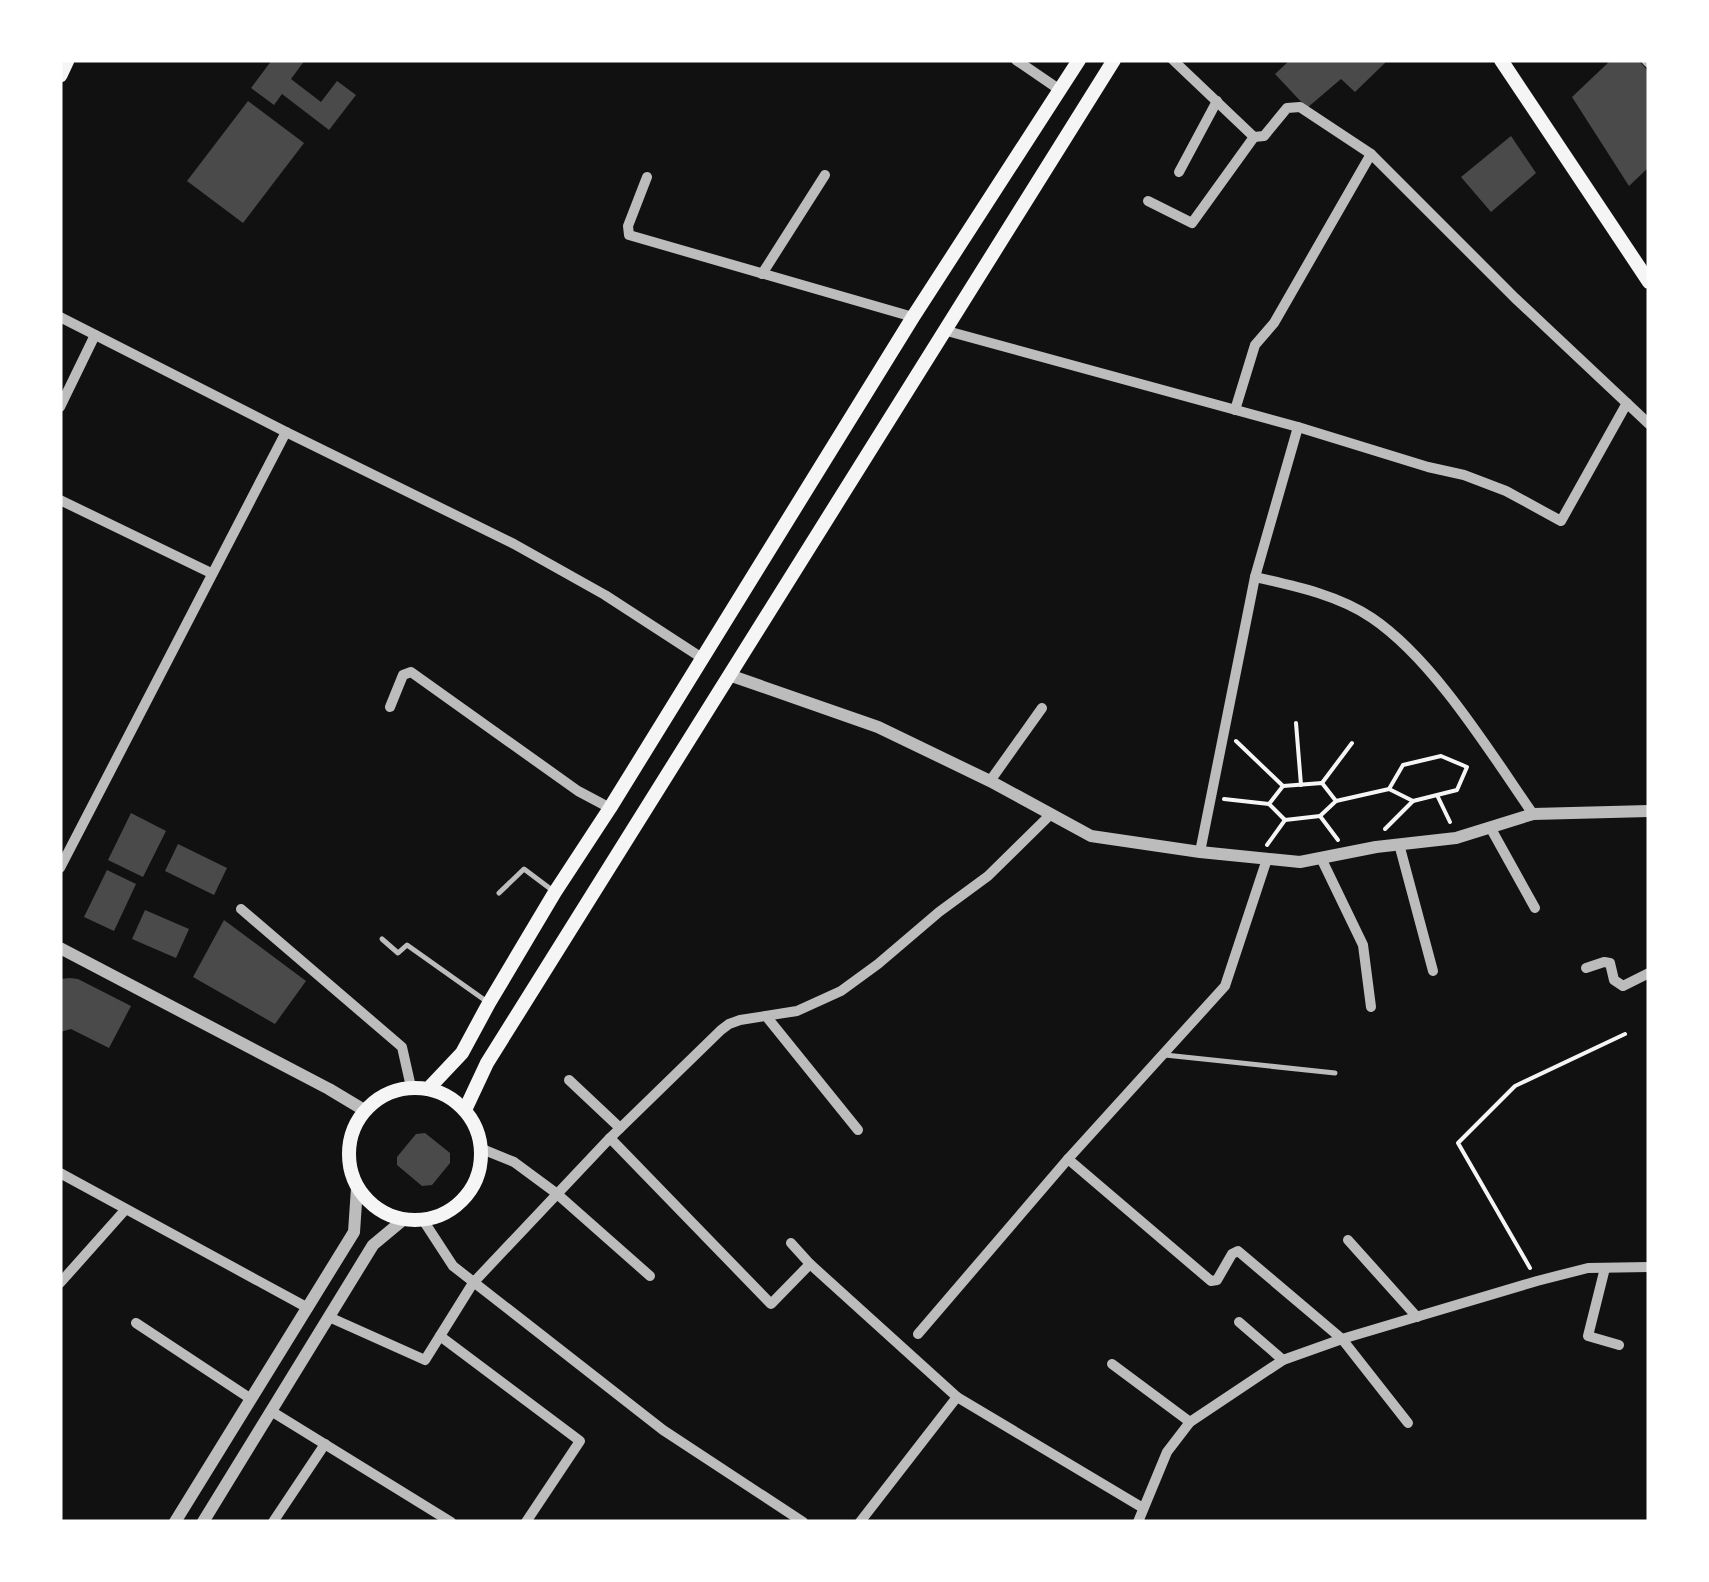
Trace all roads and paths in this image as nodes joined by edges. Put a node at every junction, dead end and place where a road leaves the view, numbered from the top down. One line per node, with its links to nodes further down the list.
1 (67, 60): 7 (main road)
2 (1016, 60): 8 (street)
3 (1079, 60): 8 (main road)
4 (1114, 60): 20 (main road)
5 (1174, 60): 9 (street)
6 (1500, 60): 17 (main road)
7 (60, 75)
8 (1060, 90): 19 (main road)
9 (1217, 101): 10 (street); 12 (street)
10 (1254, 137): 11 (street); 15 (street)
11 (1372, 154): 22 (street); 24 (street)
12 (1179, 172)
13 (825, 175): 16 (street)
14 (647, 177): 16 (street)
15 (1148, 201)
16 (762, 274): 19 (street)
17 (1649, 282)
18 (60, 317): 21 (street)
19 (913, 317): 31 (main road)
20 (947, 331): 24 (street); 32 (main road)
21 (95, 335): 23 (street); 27 (street)
22 (1627, 404): 25 (street); 26 (street)
23 (60, 408)
24 (1236, 410): 26 (street)
25 (1649, 424)
26 (1298, 427): 30 (street)
27 (286, 432): 29 (street); 31 (street)
28 (60, 500): 29 (street)
29 (211, 573): 62 (street)
30 (1256, 577): 36 (street); 50 (street)
31 (702, 658): 48 (main road)
32 (729, 676): 38 (street); 82 (main road)
33 (390, 707): 48 (street)
34 (1042, 708): 38 (street)
35 (1296, 723): 40 (path)
36 (1224, 732): 41 (path); 44 (street)
37 (1352, 743): 39 (path)
38 (990, 781): 51 (street)
39 (1322, 784): 40 (path); 45 (path)
40 (1301, 785): 41 (path)
41 (1283, 786): 47 (path)
42 (1389, 789): 43 (path); 45 (path); 46 (path)
43 (1436, 795): 46 (path); 55 (path)
44 (1211, 798): 47 (path); 58 (street)
45 (1336, 801): 52 (path)
46 (1413, 801): 57 (path)
47 (1269, 804): 53 (path)
48 (610, 808): 64 (main road)
49 (1649, 811): 50 (street)
50 (1533, 814): 54 (street)
51 (1049, 816): 58 (street); 74 (street)
52 (1320, 816): 53 (path); 59 (path)
53 (1285, 820): 60 (path)
54 (1490, 827): 55 (street); 65 (street)
55 (1456, 838): 56 (street)
56 (1399, 844): 57 (street); 70 (street)
57 (1376, 847): 59 (street)
58 (1200, 852): 60 (street)
59 (1346, 853): 61 (street)
60 (1263, 858): 61 (street); 76 (street)
61 (1321, 858): 73 (street)
62 (60, 868)
63 (500, 892): 64 (lane)
64 (555, 892): 72 (main road)
65 (1535, 908)
66 (241, 909): 79 (street)
67 (382, 939): 72 (lane)
68 (60, 948): 81 (street)
69 (1586, 968): 71 (street)
70 (1433, 972)
71 (1649, 974)
72 (489, 1003): 80 (main road)
73 (1370, 1007)
74 (766, 1016): 83 (street); 84 (street)
75 (1626, 1034): 100 (path)
76 (1162, 1054): 77 (lane); 87 (street)
77 (1334, 1073)
78 (569, 1080): 83 (street)
79 (411, 1088): 80 (main road); 81 (main road)
80 (428, 1088): 82 (main road)
81 (364, 1110): 89 (main road)
82 (465, 1110): 86 (main road)
83 (620, 1128): 85 (street)
84 (858, 1130)
85 (610, 1138): 90 (street); 96 (street)
86 (482, 1149): 90 (street); 93 (main road)
87 (1068, 1159): 108 (street); 110 (street)
88 (60, 1173): 91 (street)
89 (357, 1188): 92 (main road); 103 (street)
90 (556, 1194): 99 (street); 101 (street)
91 (125, 1210): 102 (street); 103 (street)
92 (404, 1220): 93 (main road); 104 (street)
93 (423, 1220): 101 (street)
94 (1348, 1240): 105 (street)
95 (791, 1244): 96 (street)
96 (810, 1264): 114 (street)
97 (1649, 1267): 98 (street)
98 (1606, 1268): 100 (street); 111 (street)
99 (650, 1276)
100 (1537, 1281): 105 (street)
101 (474, 1282): 109 (street); 126 (street)
102 (60, 1283)
103 (308, 1308): 115 (street)
104 (329, 1317): 109 (street); 116 (street)
105 (1417, 1317): 110 (street)
106 (136, 1322): 115 (street)
107 (1239, 1322): 112 (street)
108 (918, 1334)
109 (440, 1336): 125 (street)
110 (1342, 1339): 112 (street); 118 (street)
111 (1619, 1345)
112 (1283, 1360): 117 (street)
113 (1112, 1364): 117 (street)
114 (957, 1397): 120 (street); 127 (street)
115 (252, 1398): 121 (street)
116 (272, 1411): 119 (street); 122 (street)
117 (1190, 1422): 120 (street)
118 (1408, 1423)
119 (324, 1444): 123 (street); 124 (street)
120 (1143, 1508): 128 (street)
121 (175, 1522)
122 (203, 1522)
123 (273, 1522)
124 (451, 1522)
125 (526, 1522)
126 (802, 1522)
127 (860, 1522)
128 (1138, 1522)

